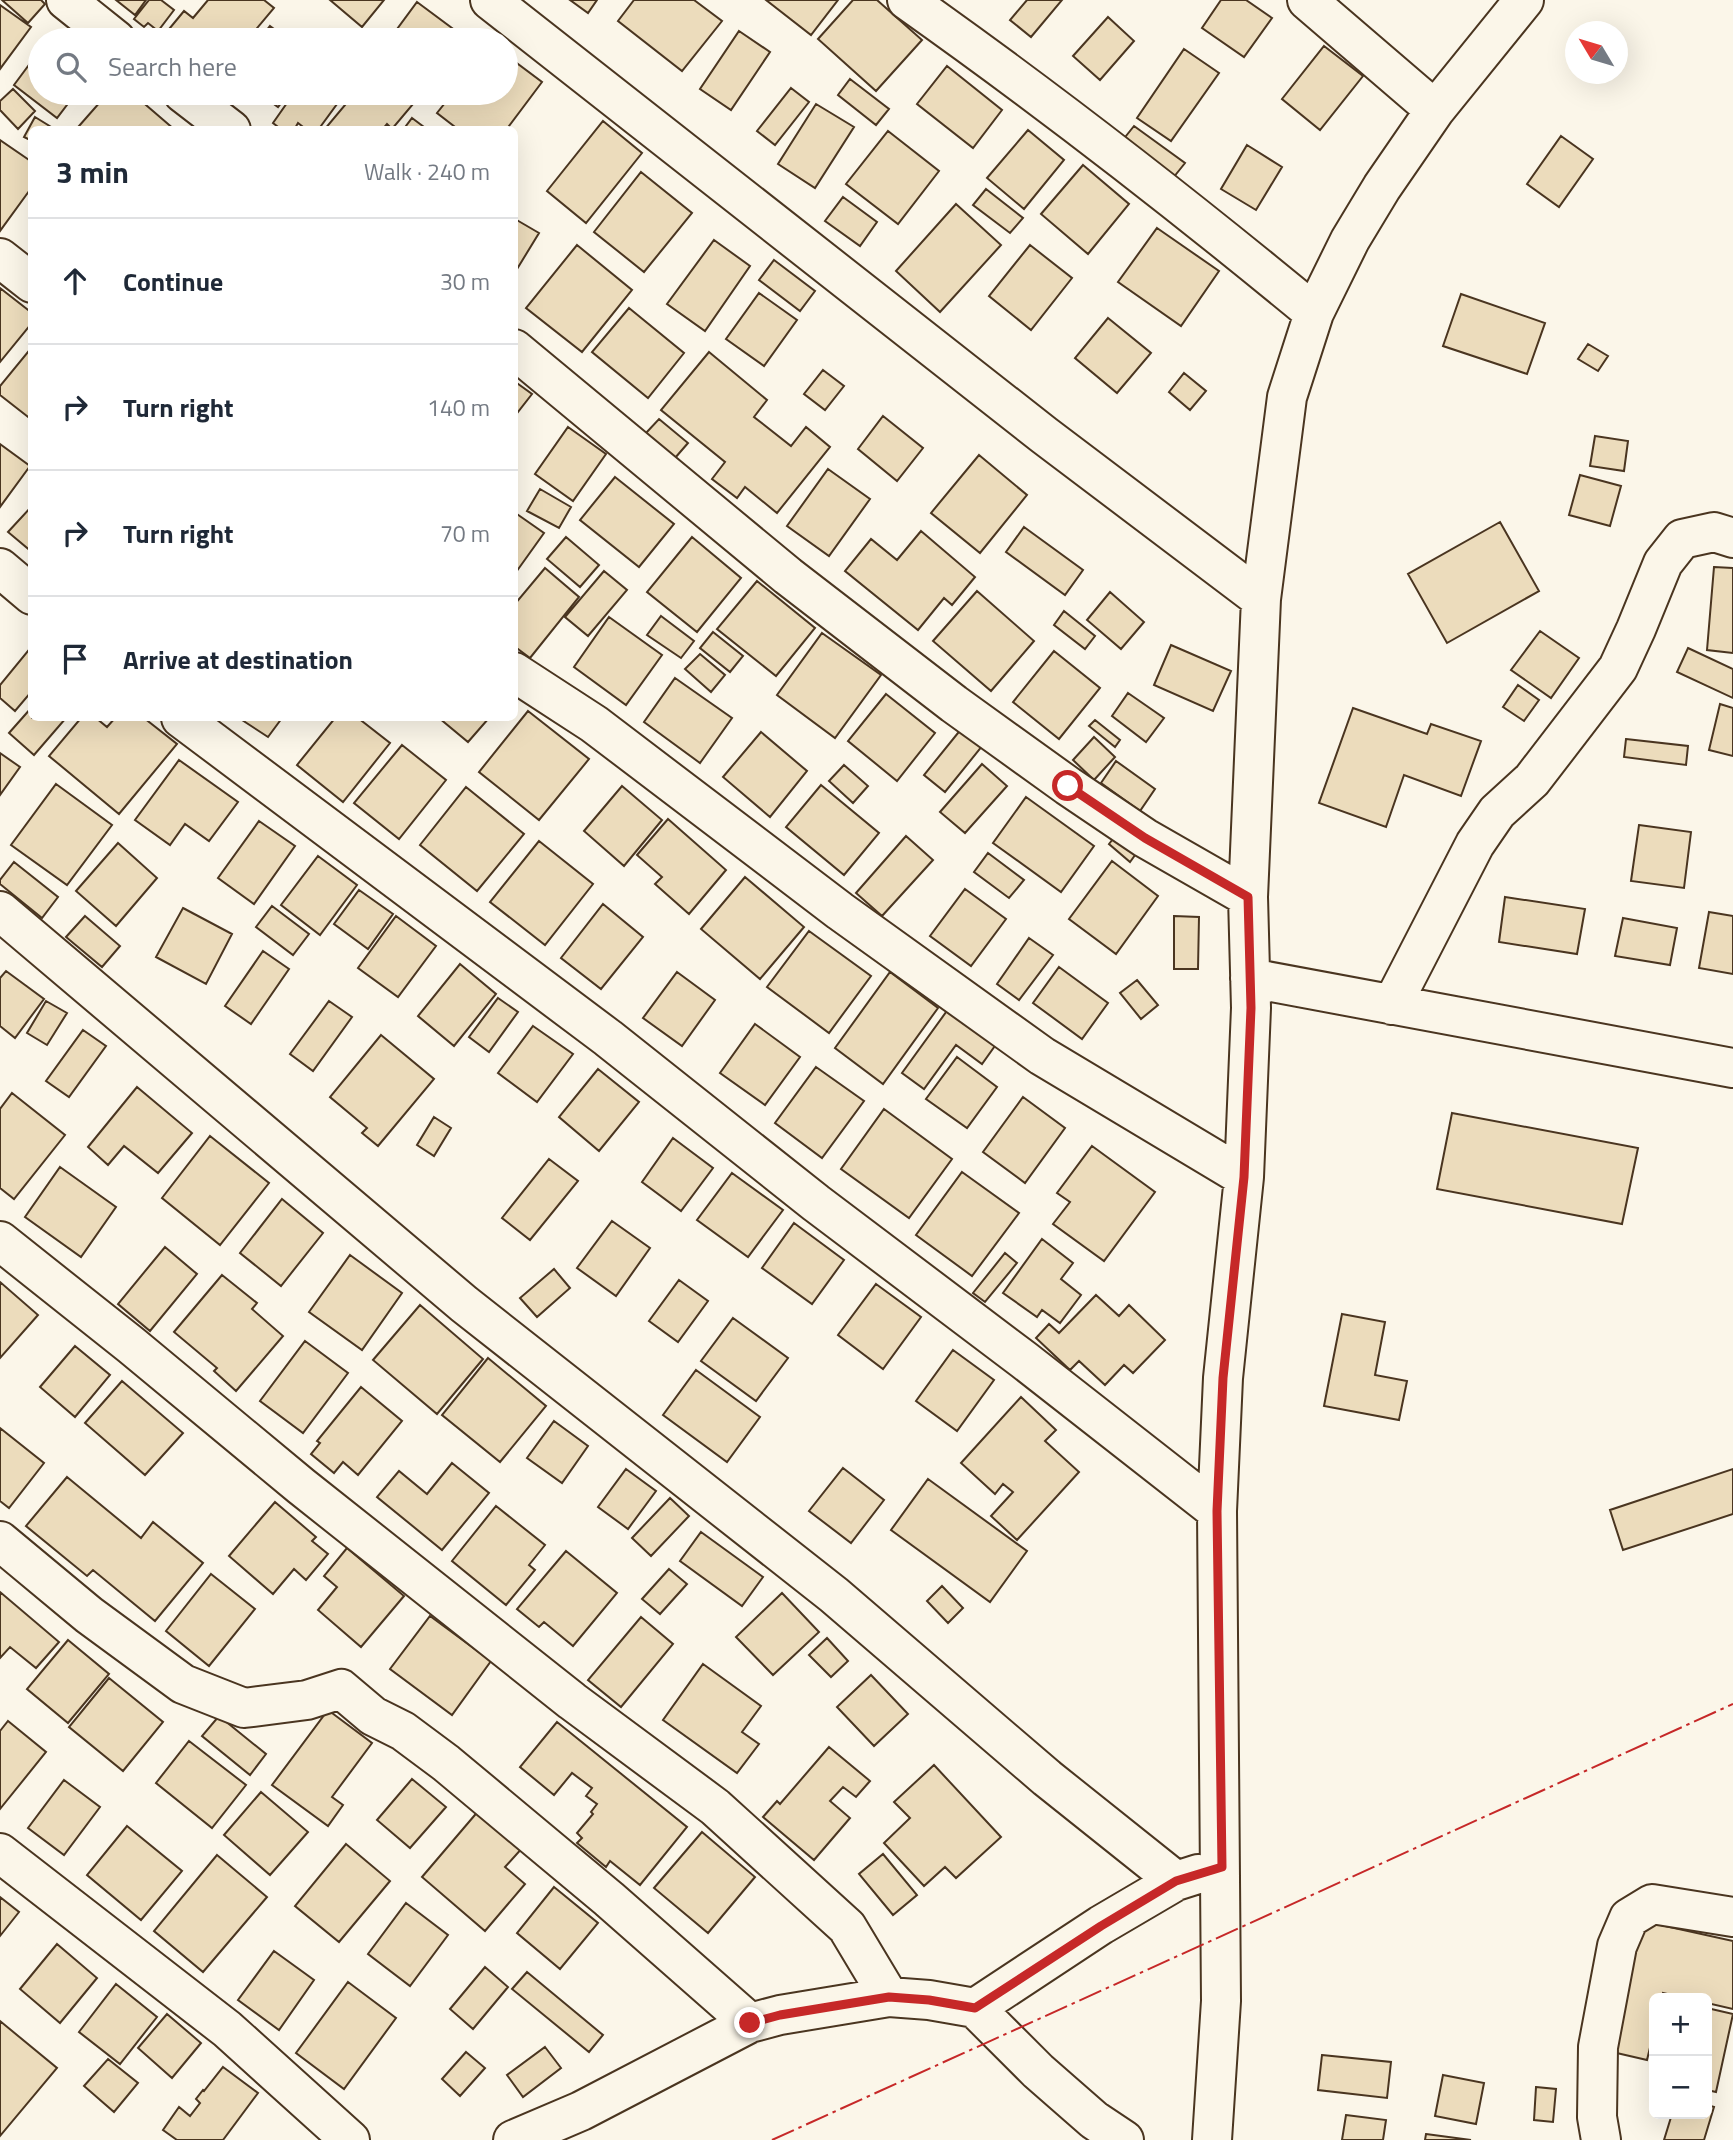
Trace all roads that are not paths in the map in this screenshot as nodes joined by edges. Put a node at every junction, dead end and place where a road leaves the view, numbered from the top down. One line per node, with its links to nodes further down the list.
1 (66, 0): 6 (street)
2 (489, 0): 17 (street)
3 (907, 0): 12 (street)
4 (1307, 0): 8 (street)
5 (1524, 0): 8 (street)
6 (101, 28)
7 (199, 105): 9 (street)
8 (1435, 110): 12 (street)
9 (226, 126)
10 (0, 258): 11 (street)
11 (28, 280)
12 (1314, 313): 17 (street)
13 (518, 352): 20 (street)
14 (1733, 538): 23 (street)
15 (0, 568): 16 (street)
16 (28, 592)
17 (1261, 599): 20 (street)
18 (518, 675): 25 (street)
19 (185, 721): 27 (street)
20 (1248, 897): 22 (street)
21 (0, 911): 31 (street)
22 (1250, 978): 23 (street); 25 (street)
23 (1392, 1005): 24 (street)
24 (1733, 1068)
25 (1244, 1177): 27 (street)
26 (0, 1241): 33 (street)
27 (1217, 1511): 30 (street)
28 (0, 1541): 35 (street)
29 (0, 1853): 36 (street)
30 (1222, 1867): 31 (street); 39 (street)
31 (1176, 1881): 34 (street)
32 (1733, 1917): 40 (street)
33 (889, 1997): 34 (street); 35 (street)
34 (975, 2008): 38 (street)
35 (750, 2023): 37 (street)
36 (349, 2140)
37 (513, 2140)
38 (1124, 2140)
39 (1212, 2140)
40 (1601, 2140)

